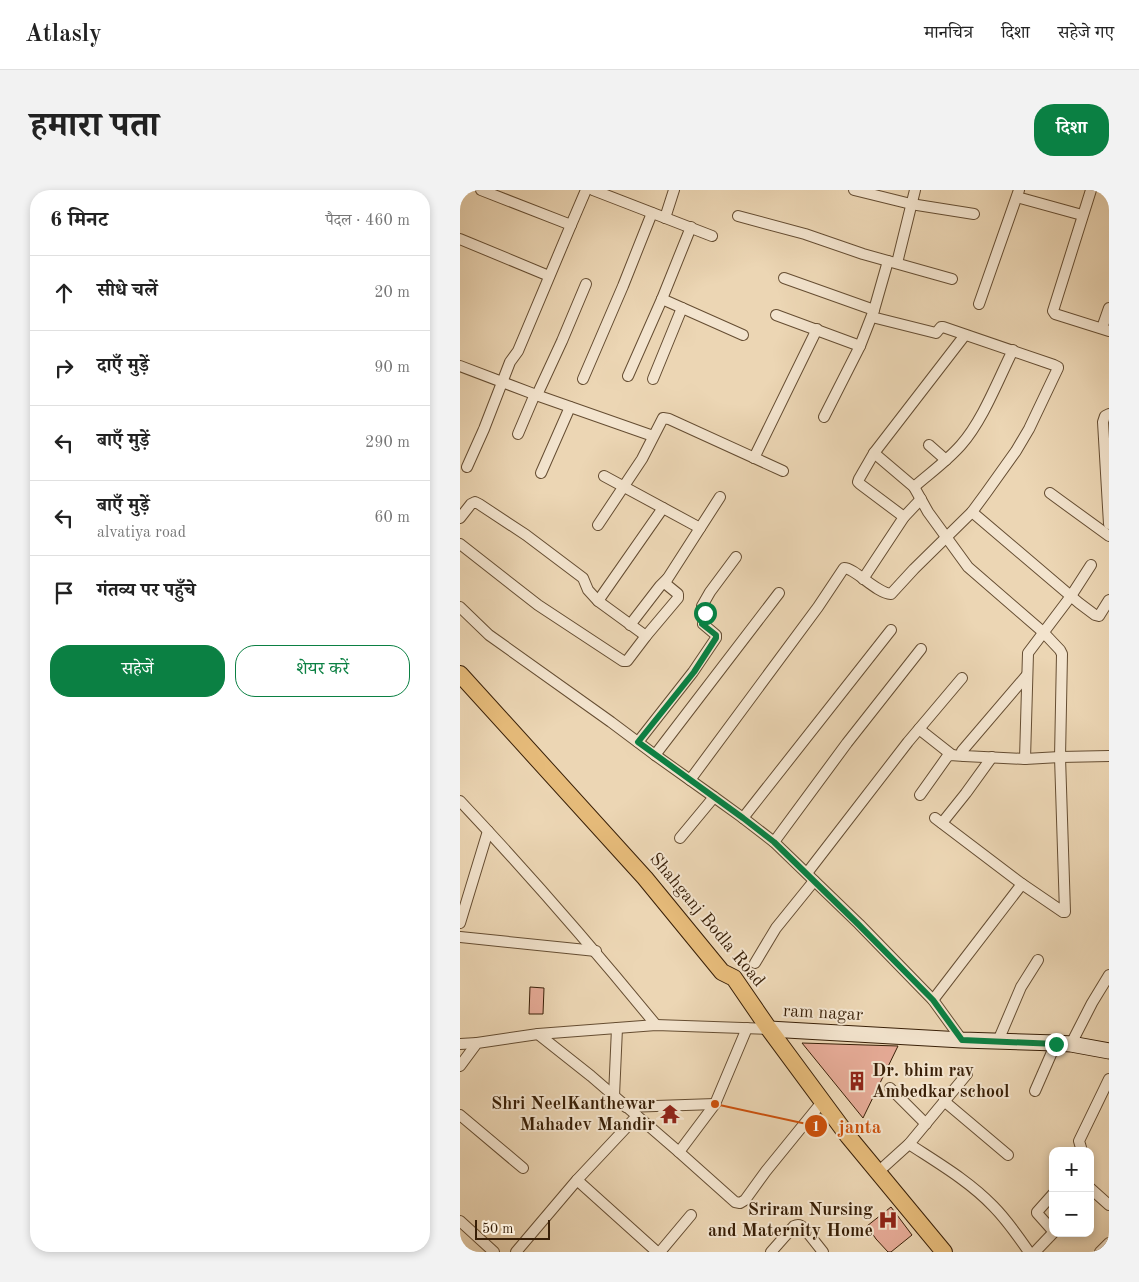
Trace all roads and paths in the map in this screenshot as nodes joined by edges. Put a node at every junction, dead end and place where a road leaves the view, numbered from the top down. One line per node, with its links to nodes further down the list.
1 (481, 190): 15 (street)
2 (586, 190): 15 (street)
3 (593, 190): 10 (street)
4 (674, 190): 14 (street)
5 (854, 190): 9 (street)
6 (915, 190): 9 (street)
7 (1091, 190): 12 (street)
8 (1018, 193): 12 (street); 25 (street)
9 (911, 204): 11 (street); 19 (street)
10 (652, 213): 14 (street); 38 (street)
11 (974, 214)
12 (1082, 215): 31 (street)
13 (738, 216): 19 (street)
14 (665, 218): 16 (street)
15 (571, 225): 20 (street)
16 (690, 227): 17 (street); 24 (street)
17 (712, 236)
18 (460, 239): 20 (street)
19 (892, 262): 22 (street); 28 (street)
20 (550, 276): 40 (street)
21 (784, 278): 28 (street)
22 (952, 279)
23 (586, 284): 41 (street)
24 (662, 299): 26 (street); 37 (street)
25 (978, 304)
26 (682, 308): 32 (street); 39 (street)
27 (1109, 308): 31 (street)
28 (873, 313): 33 (street); 34 (street)
29 (776, 315): 30 (street)
30 (817, 329): 34 (street); 49 (street)
31 (1105, 329)
32 (743, 335)
33 (965, 335): 35 (street); 48 (street)
34 (860, 346): 44 (street)
35 (1013, 350): 50 (street); 61 (street)
36 (460, 366): 40 (street)
37 (628, 376)
38 (583, 379)
39 (653, 379)
40 (502, 382): 41 (street); 51 (street)
41 (536, 395): 42 (street); 45 (street)
42 (570, 407): 46 (street); 53 (street)
43 (1109, 414): 64 (street)
44 (824, 417)
45 (518, 434)
46 (653, 436): 49 (street); 55 (street)
47 (929, 446): 50 (street)
48 (874, 453): 56 (street); 62 (street)
49 (754, 458): 52 (street)
50 (946, 460): 56 (street)
51 (467, 467)
52 (783, 471)
53 (541, 474)
54 (604, 476): 55 (street)
55 (623, 486): 60 (street); 65 (street)
56 (914, 486): 59 (street)
57 (1050, 493): 67 (street)
58 (720, 497): 66 (street)
59 (921, 499): 62 (street); 68 (street)
60 (663, 508): 66 (street); 77 (street)
61 (972, 512): 68 (street); 75 (street)
62 (904, 517): 73 (street)
63 (460, 518): 77 (street)
64 (1109, 524)
65 (598, 525)
66 (700, 528): 72 (street)
67 (1109, 536)
68 (946, 538): 73 (street); 81 (street)
69 (460, 544): 82 (street)
70 (736, 557): 88 (street)
71 (1091, 565): 75 (street)
72 (667, 579): 79 (street); 82 (street)
73 (862, 579): 96 (street)
74 (779, 593): 89 (street)
75 (1071, 596): 76 (street); 81 (street)
76 (1109, 600)
77 (598, 601): 79 (street)
78 (460, 607): 88 (street)
79 (630, 625): 82 (street)
80 (891, 630): 100 (street)
81 (1043, 632): 85 (street); 94 (street)
82 (646, 636)
83 (921, 649): 103 (street)
84 (460, 674): 115 (main road, Shahganj Bodla Road)
85 (1027, 674): 91 (street); 95 (street)
86 (962, 678): 87 (street)
87 (919, 729): 90 (street); 104 (street)
88 (638, 742): 89 (street)
89 (655, 755): 96 (street)
90 (952, 755): 91 (street); 97 (street)
91 (964, 756): 93 (street)
92 (1109, 756): 94 (street)
93 (992, 757): 95 (street); 105 (street)
94 (1060, 757): 95 (street); 105 (street)
95 (1025, 759)
96 (690, 780): 98 (street)
97 (920, 795)
98 (714, 797): 100 (street); 102 (street)
99 (460, 801): 101 (street)
100 (743, 818): 103 (street)
101 (488, 831): 106 (street); 108 (street)
102 (680, 838)
103 (774, 842): 104 (street)
104 (810, 877): 110 (street); 112 (street)
105 (1022, 884): 112 (street)
106 (460, 923)
107 (460, 937): 108 (street)
108 (596, 951): 113 (street)
109 (1038, 960): 118 (street)
110 (755, 963)
111 (1109, 975): 121 (street)
112 (933, 1000): 117 (street)
113 (656, 1025): 114 (street); 115 (street)
114 (617, 1028): 116 (street); 128 (street)
115 (758, 1029): 117 (street, ram nagar); 130 (street); 132 (main road); 141 (main road)
116 (538, 1034): 119 (street); 128 (street)
117 (962, 1040): 118 (street, ram nagar)
118 (998, 1041): 121 (street, ram nagar)
119 (477, 1043): 120 (street); 123 (street)
120 (460, 1044)
121 (1063, 1044): 122 (street, ram nagar); 127 (street)
122 (1107, 1047)
123 (460, 1066)
124 (967, 1074): 129 (street)
125 (1109, 1078): 137 (street)
126 (890, 1088): 135 (street)
127 (1035, 1091)
128 (614, 1096): 131 (street)
129 (944, 1101): 135 (street); 139 (street)
130 (715, 1104): 131 (street); 138 (street)
131 (626, 1107): 134 (street)
132 (818, 1107): 138 (street); 156 (main road)
133 (460, 1115): 140 (street)
134 (637, 1116): 138 (street); 142 (street)
135 (926, 1124): 136 (street)
136 (909, 1144): 141 (street); 158 (street)
137 (1081, 1147)
138 (679, 1152)
139 (1008, 1155)
140 (523, 1168)
141 (878, 1172): 157 (main road)
142 (577, 1180): 152 (street); 153 (street)
143 (1094, 1192): 145 (street)
144 (1049, 1198): 148 (street)
145 (1109, 1205)
146 (691, 1215): 153 (street)
147 (460, 1221): 151 (street)
148 (1049, 1227)
149 (1049, 1236): 159 (street)
150 (1109, 1243): 160 (street)
151 (494, 1252)
152 (516, 1252)
153 (659, 1252)
154 (771, 1252): 155 (street)
155 (823, 1252)
156 (936, 1252)
157 (944, 1252)
158 (1029, 1252)
159 (1035, 1252)
160 (1100, 1252)

